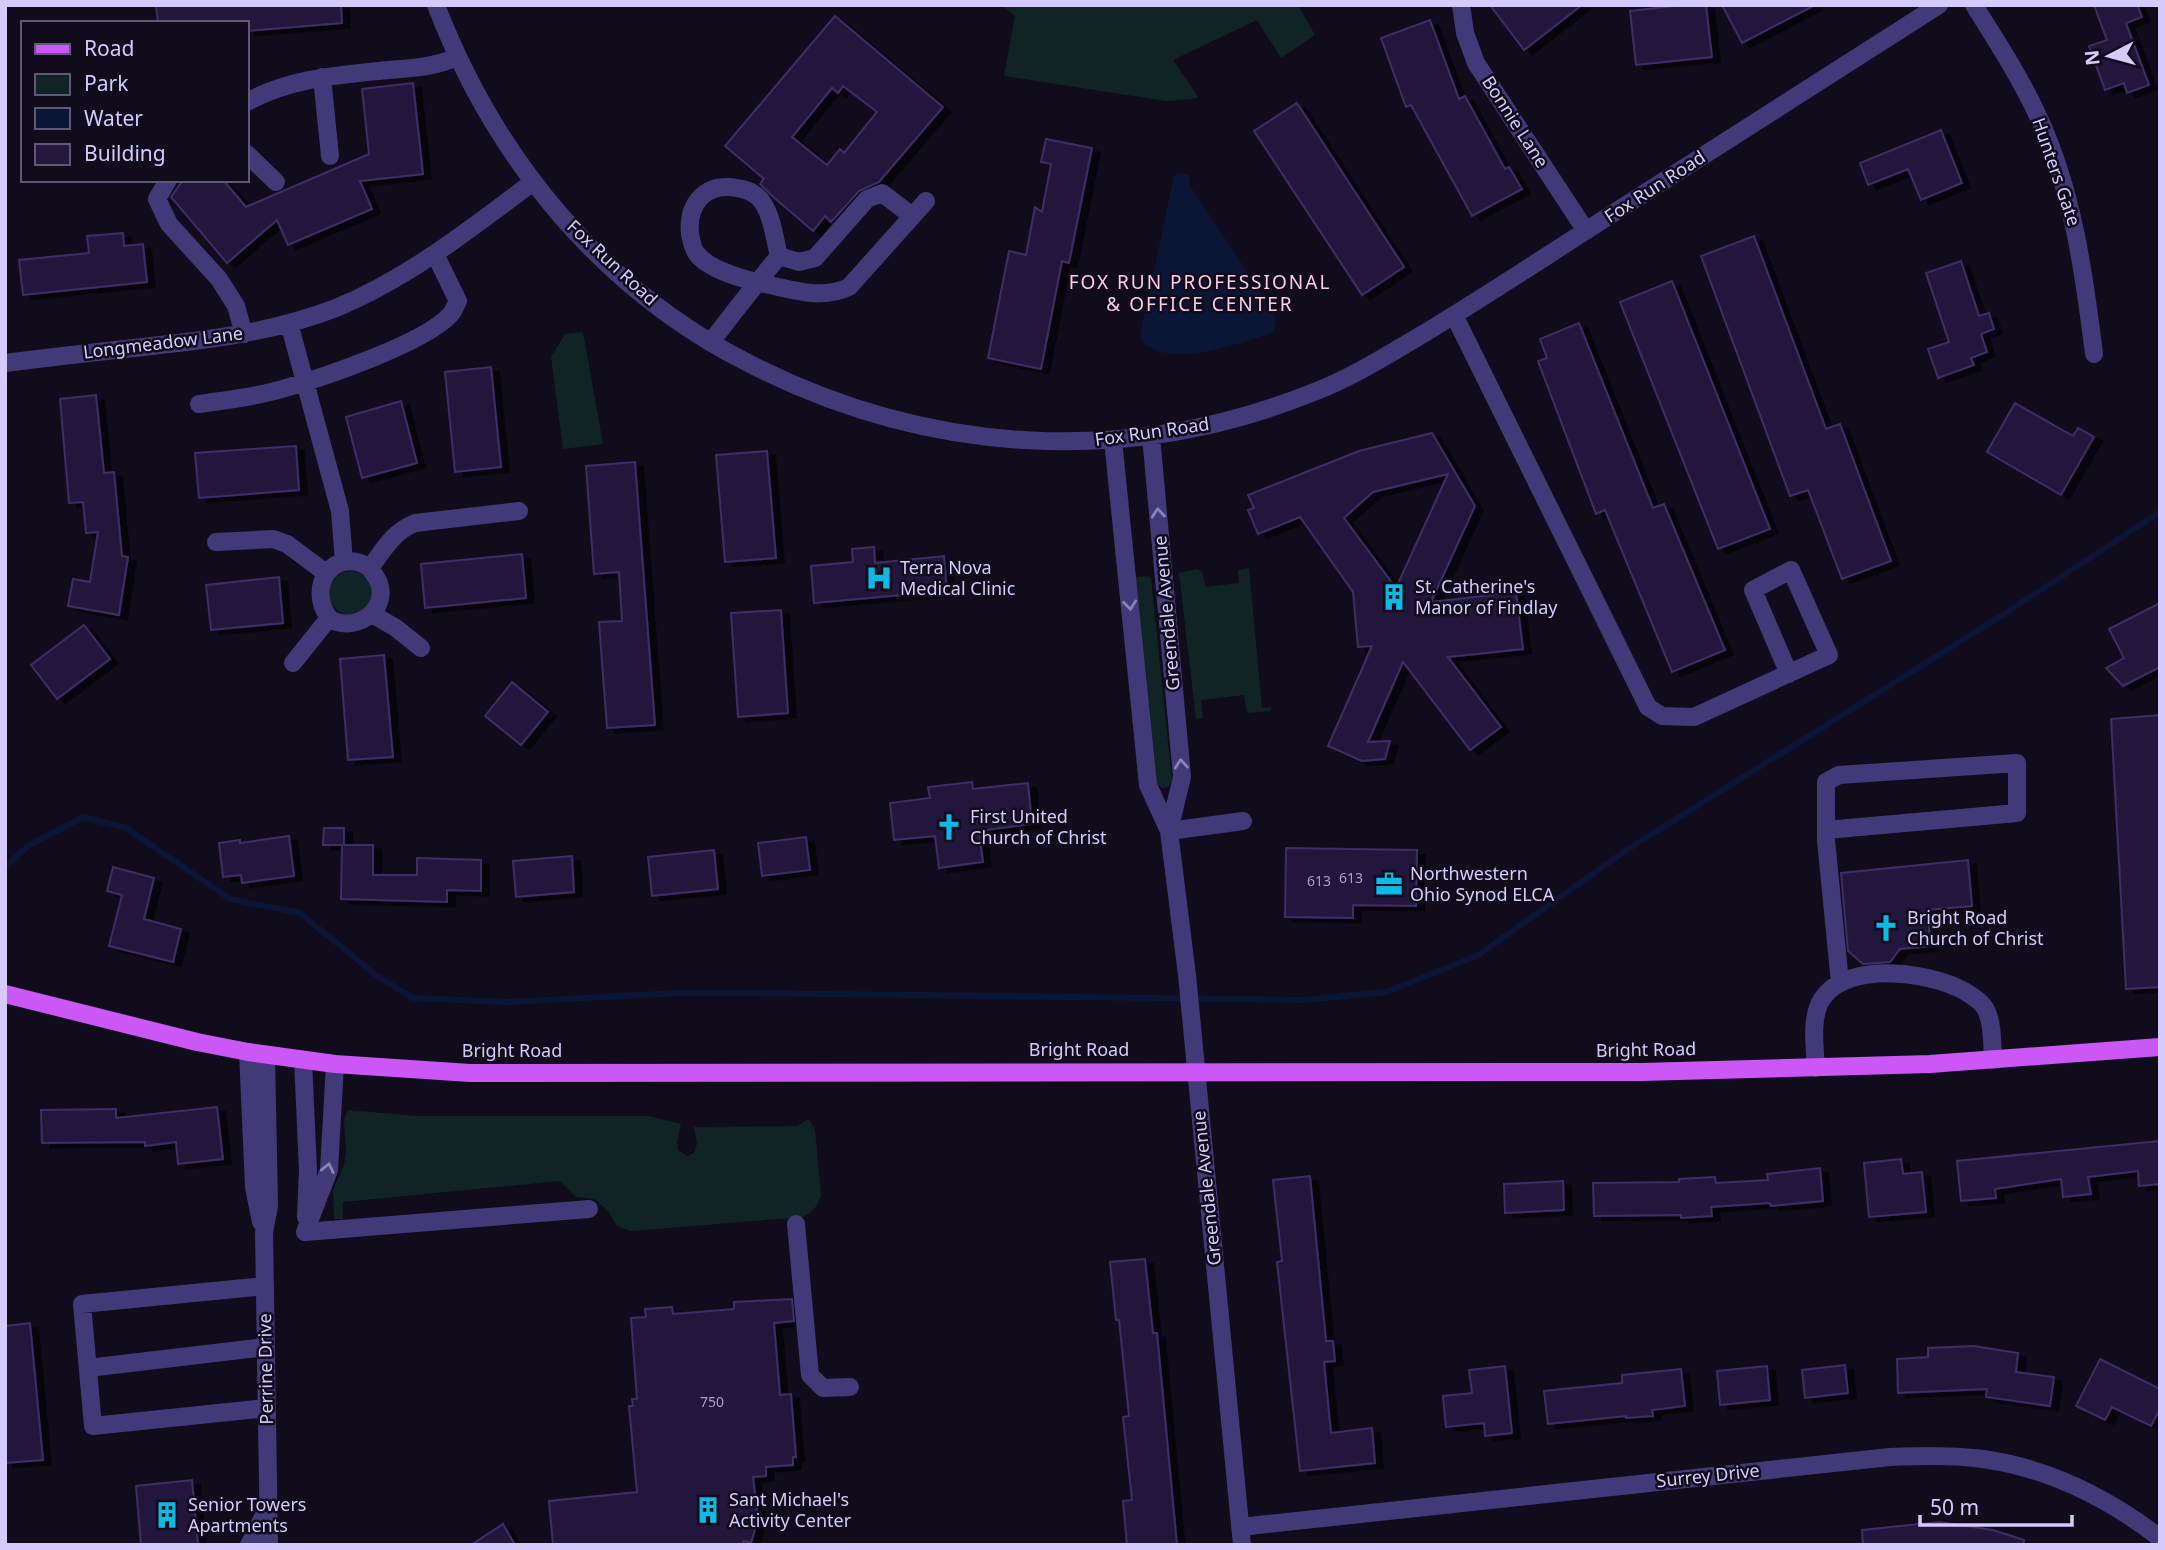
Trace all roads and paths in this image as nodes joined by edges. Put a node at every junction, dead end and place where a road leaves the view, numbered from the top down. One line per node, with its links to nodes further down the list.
1 (436, 5): 5 (street, Fox Run Road)
2 (1461, 5): 15 (street, Bonnie Lane)
3 (1939, 5): 15 (street, Fox Run Road)
4 (1974, 5): 23 (street, Hunters Gate)
5 (457, 57): 6 (street); 12 (street, Fox Run Road)
6 (322, 77): 7 (street); 9 (street)
7 (248, 102)
8 (248, 155): 11 (street)
9 (330, 156)
10 (167, 182): 21 (street)
11 (275, 182)
12 (533, 182): 16 (street, Longmeadow Lane); 22 (street, Fox Run Road)
13 (926, 201): 14 (street)
14 (912, 216): 17 (street); 18 (street)
15 (1586, 231): 19 (street, Fox Run Road)
16 (435, 254): 20 (street, Longmeadow Lane); 25 (street)
17 (779, 256): 18 (street); 18 (street)
18 (757, 282): 22 (street)
19 (1454, 315): 27 (street, Fox Run Road); 38 (street)
20 (289, 323): 21 (street, Longmeadow Lane); 25 (street)
21 (243, 334): 24 (street, Longmeadow Lane)
22 (711, 342): 28 (street, Fox Run Road)
23 (2094, 354)
24 (5, 363)
25 (304, 382): 26 (street); 31 (street)
26 (199, 404)
27 (1151, 436): 28 (street, Fox Run Road); 41 (street, Greendale Avenue, one-way to 27)
28 (1113, 440): 41 (street, Greendale Avenue, one-way to 41)
29 (519, 511): 32 (street)
30 (216, 542): 33 (street)
31 (344, 562): 32 (street); 33 (street)
32 (370, 568): 34 (street)
33 (326, 573): 35 (street)
34 (372, 614): 35 (street); 36 (street)
35 (329, 618): 37 (street)
36 (421, 648)
37 (293, 663)
38 (1789, 674): 38 (street)
39 (1242, 821): 41 (street)
40 (1826, 830): 40 (street); 42 (street)
41 (1169, 831): 50 (street, Greendale Avenue)
42 (1840, 984): 47 (street); 49 (street)
43 (5, 994): 45 (main road, Bright Road)
44 (2160, 1047): 47 (main road, Bright Road)
45 (257, 1053): 46 (main road, Bright Road); 54 (street, Perrine Drive)
46 (303, 1060): 48 (main road, Bright Road); 53 (street)
47 (1993, 1060): 49 (main road, Bright Road)
48 (335, 1064): 50 (main road, Bright Road); 53 (street, one-way to 48)
49 (1816, 1068): 50 (main road, Bright Road)
50 (1196, 1071): 60 (street, Greendale Avenue)
51 (589, 1209): 53 (street)
52 (796, 1224): 57 (street)
53 (305, 1232)
54 (265, 1286): 55 (street, Perrine Drive); 56 (street)
55 (266, 1347): 56 (street); 58 (street, Perrine Drive)
56 (88, 1368): 58 (street)
57 (850, 1387)
58 (267, 1408): 59 (street, Perrine Drive)
59 (269, 1506): 62 (street, Perrine Drive); 63 (street, Perrine Drive)
60 (1241, 1536): 61 (street, Surrey Drive)
61 (2160, 1538)
62 (249, 1545)
63 (269, 1545)

